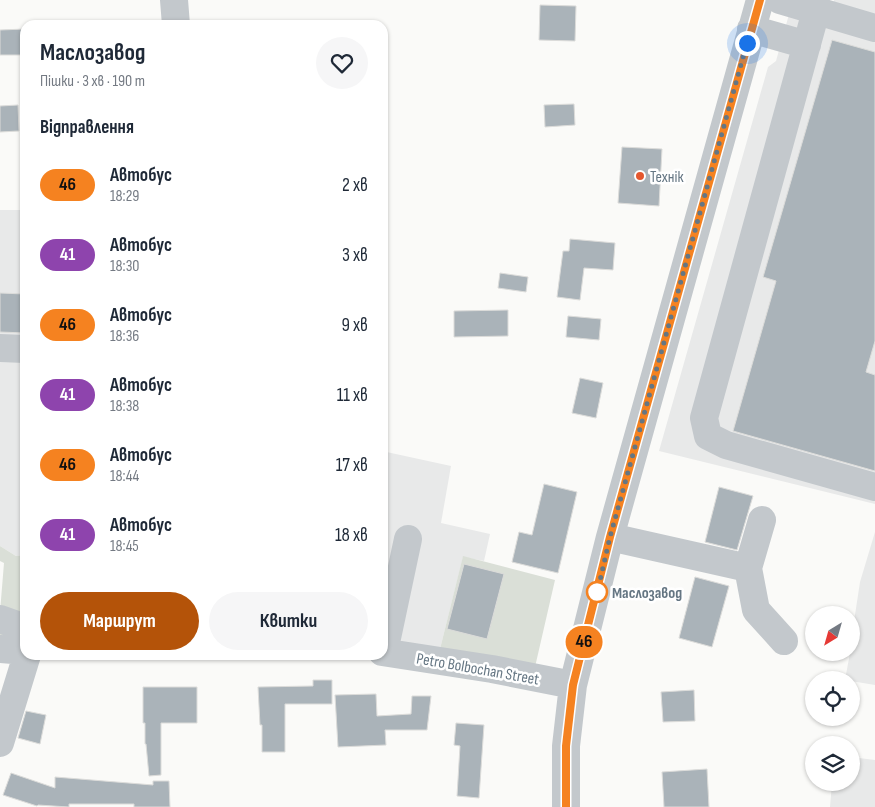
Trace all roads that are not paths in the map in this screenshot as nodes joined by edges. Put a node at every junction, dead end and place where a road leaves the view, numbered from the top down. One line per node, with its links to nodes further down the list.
1 (174, 0): 5 (street)
2 (760, 0): 7 (street)
3 (780, 0): 4 (street)
4 (816, 11): 6 (street); 8 (street)
5 (176, 20)
6 (875, 28)
7 (752, 29): 8 (street); 13 (street)
8 (806, 45): 11 (street)
9 (0, 348): 10 (street)
10 (20, 350)
11 (875, 487)
12 (762, 520): 15 (street)
13 (610, 537): 15 (street); 24 (street)
14 (408, 539): 18 (street)
15 (748, 568): 19 (street)
16 (0, 619): 17 (street)
17 (20, 626)
18 (388, 629)
19 (784, 641)
20 (0, 649): 21 (street)
21 (20, 651)
22 (388, 653): 24 (street, Petro Bolbochan Street)
23 (25, 660): 25 (street)
24 (573, 685): 26 (street)
25 (0, 743)
26 (566, 807)

